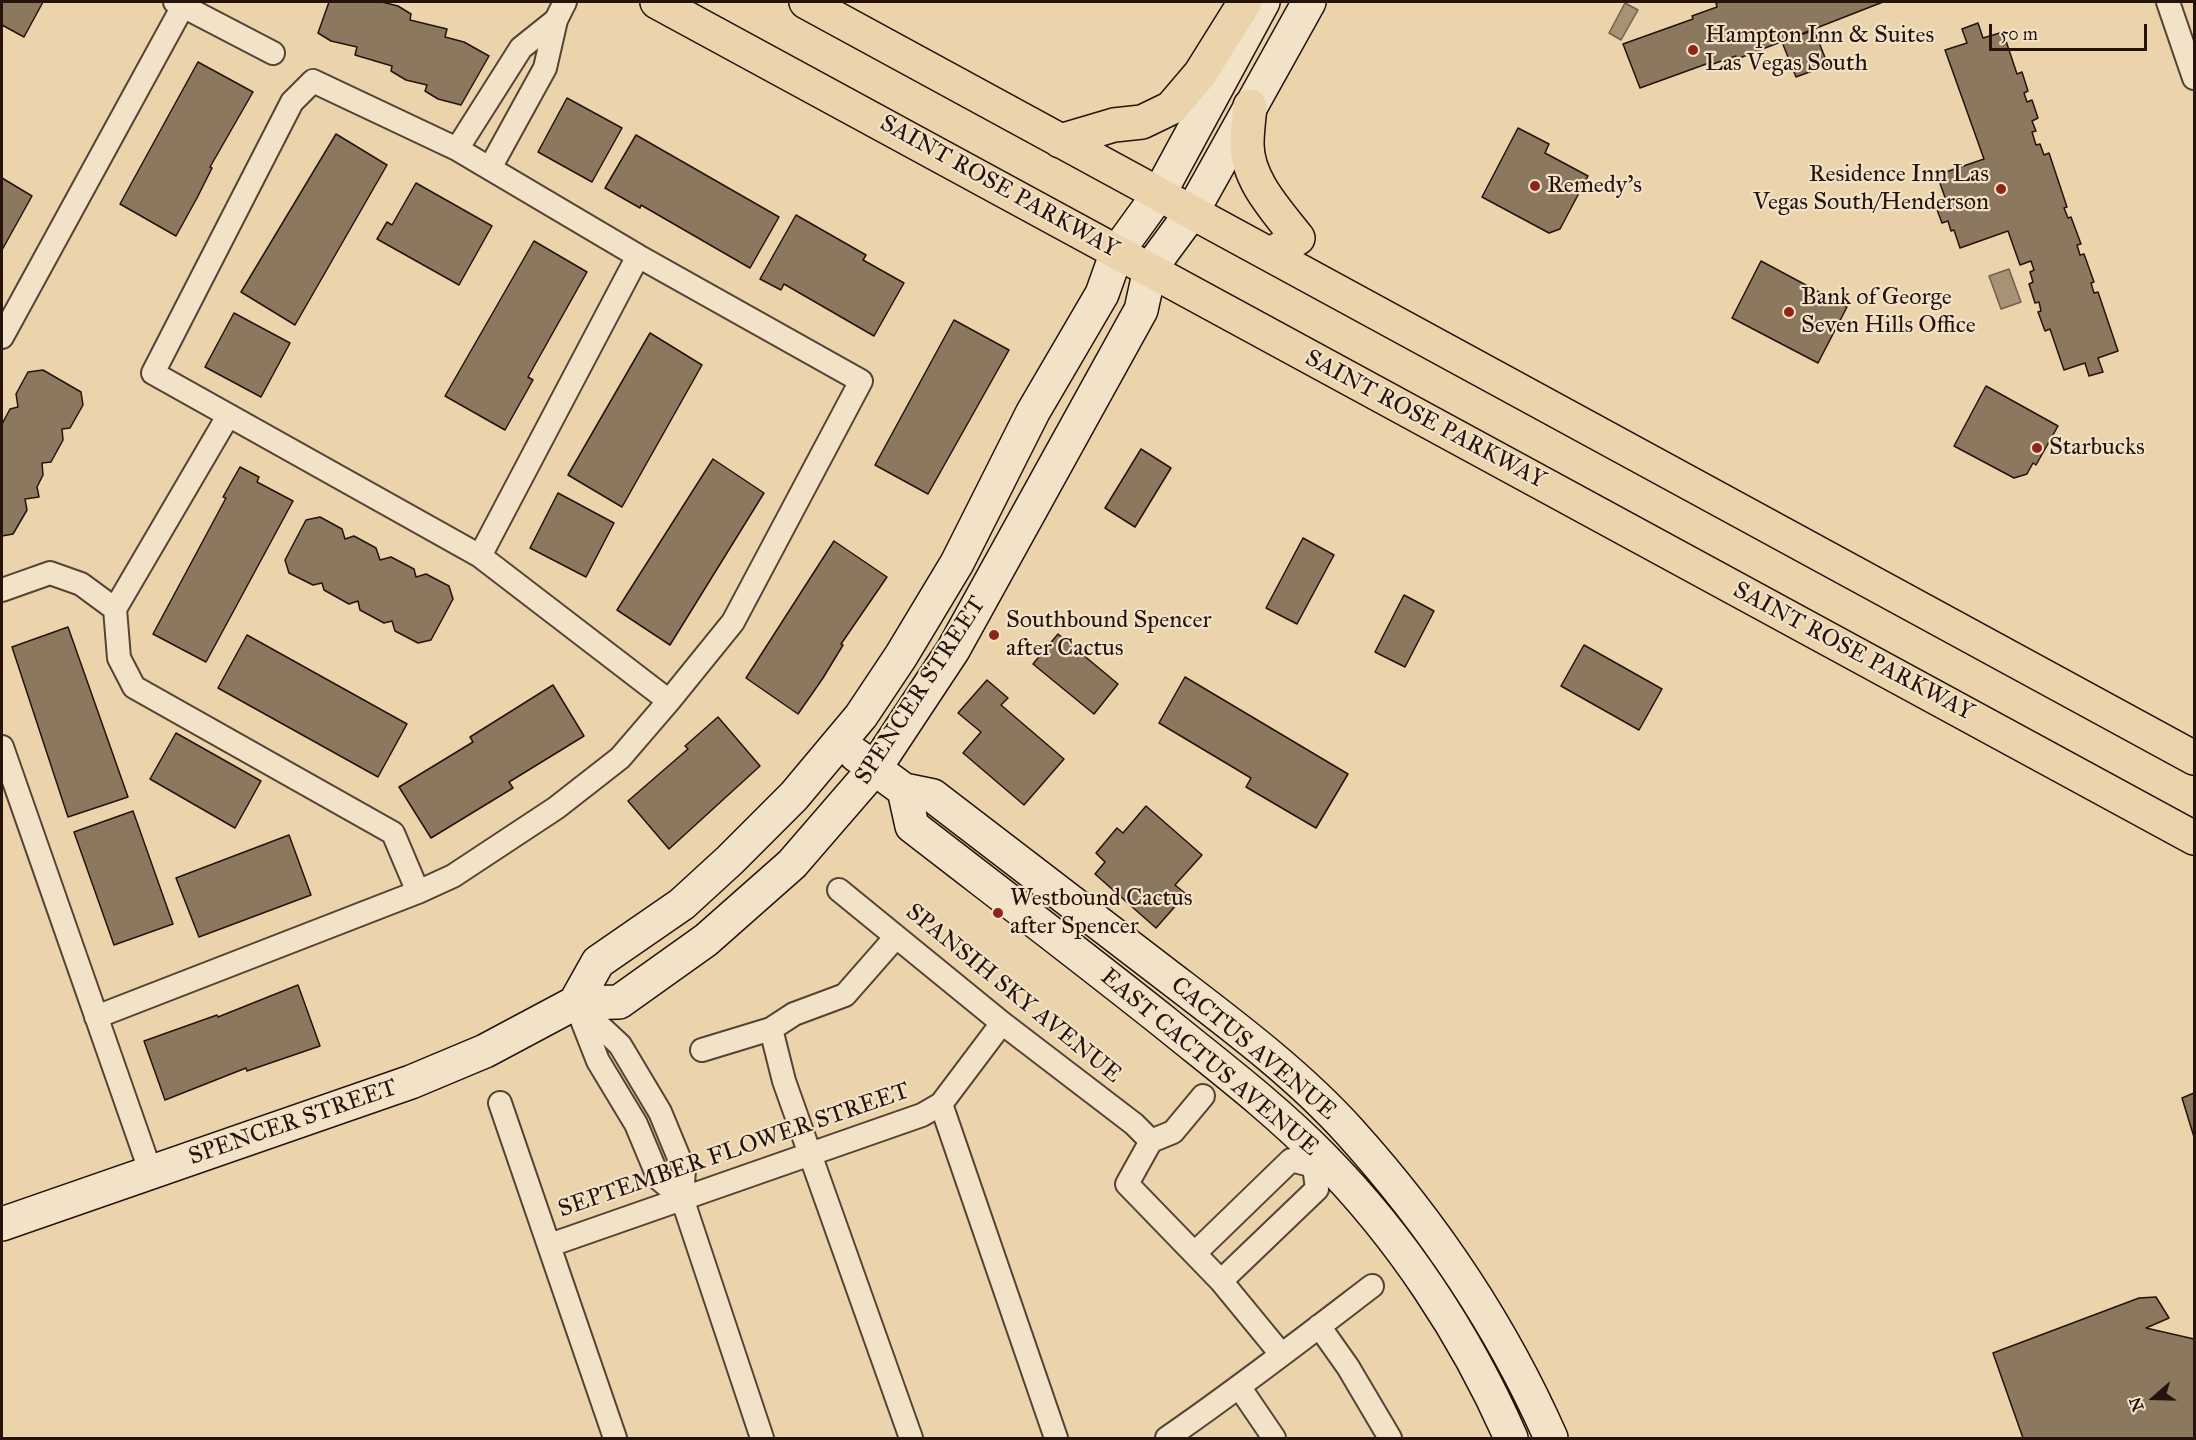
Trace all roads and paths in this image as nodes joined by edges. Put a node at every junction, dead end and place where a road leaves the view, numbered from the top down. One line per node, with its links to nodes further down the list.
1 (657, 2): 17 (highway, SAINT ROSE PARKWAY)
2 (806, 2): 12 (highway)
3 (1245, 2): 12 (highway)
4 (1263, 2): 15 (main road, SPENCER STREET)
5 (1309, 2): 11 (main road)
6 (2168, 2): 10 (street)
7 (179, 4): 9 (street); 21 (street)
8 (561, 11): 13 (street); 14 (street)
9 (273, 53)
10 (2194, 78)
11 (1250, 106): 16 (main road); 18 (highway)
12 (1060, 141): 15 (highway)
13 (457, 149): 14 (street); 22 (street)
14 (490, 168): 19 (street)
15 (1160, 194): 16 (highway); 17 (main road, SPENCER STREET)
16 (1192, 212): 18 (highway); 20 (main road)
17 (1117, 252): 20 (highway, SAINT ROSE PARKWAY); 28 (main road, SPENCER STREET)
18 (1271, 254): 29 (highway)
19 (638, 256): 23 (street); 26 (street)
20 (1150, 269): 28 (main road, SPENCER STREET); 31 (highway, SAINT ROSE PARKWAY)
21 (2, 337)
22 (228, 416): 23 (street); 25 (street)
23 (480, 555): 26 (street)
24 (2, 590): 25 (street)
25 (115, 609): 33 (street)
26 (669, 701): 33 (street)
27 (2, 747): 38 (street)
28 (857, 755): 30 (main road, CACTUS AVENUE); 37 (main road, SPENCER STREET); 37 (main road, SPENCER STREET)
29 (2194, 758)
30 (904, 790): 34 (main road, EAST CACTUS AVENUE); 36 (main road, CACTUS AVENUE)
31 (2194, 838)
32 (839, 890): 35 (street, SPANSIH SKY AVENUE)
33 (418, 892): 38 (street)
34 (1034, 921): 36 (main road); 48 (main road, EAST CACTUS AVENUE)
35 (895, 938): 39 (street, SPANSIH SKY AVENUE); 40 (street)
36 (1152, 964): 41 (main road, CACTUS AVENUE)
37 (575, 1003): 49 (main road, SPENCER STREET); 50 (street)
38 (96, 1017): 49 (street)
39 (1002, 1023): 45 (street, SEPTEMBER FLOWER STREET); 46 (street, SPANSIH SKY AVENUE)
40 (771, 1029): 42 (street); 47 (street)
41 (1245, 1037): 48 (main road); 52 (main road, CACTUS AVENUE)
42 (702, 1050)
43 (1203, 1096): 46 (street)
44 (500, 1103): 53 (street)
45 (941, 1104): 47 (street, SEPTEMBER FLOWER STREET); 65 (street)
46 (1151, 1141): 54 (street)
47 (811, 1153): 50 (street, SEPTEMBER FLOWER STREET); 64 (street)
48 (1318, 1161): 52 (main road); 54 (street); 55 (street); 57 (main road, EAST CACTUS AVENUE)
49 (151, 1173): 51 (main road, SPENCER STREET)
50 (682, 1198): 53 (street, SEPTEMBER FLOWER STREET); 63 (street)
51 (2, 1224)
52 (1434, 1237): 61 (main road, CACTUS AVENUE)
53 (550, 1245): 62 (street)
54 (1195, 1253): 55 (street)
55 (1221, 1281): 59 (street)
56 (1372, 1286): 58 (street)
57 (1448, 1318): 61 (main road); 69 (main road, EAST CACTUS AVENUE)
58 (1319, 1326): 59 (street); 68 (street)
59 (1281, 1354): 60 (street)
60 (1240, 1388): 66 (street); 67 (street)
61 (1545, 1424)
62 (615, 1438)
63 (762, 1438)
64 (911, 1438)
65 (1056, 1438)
66 (1167, 1438)
67 (1274, 1438)
68 (1390, 1438)
69 (1511, 1438)

